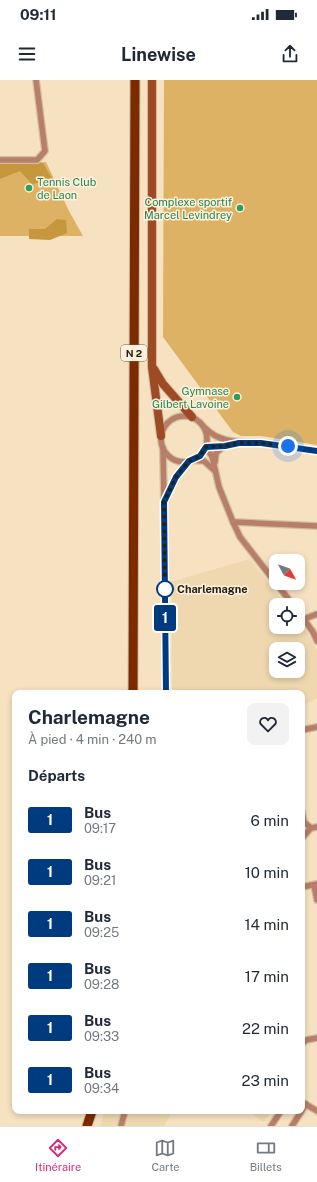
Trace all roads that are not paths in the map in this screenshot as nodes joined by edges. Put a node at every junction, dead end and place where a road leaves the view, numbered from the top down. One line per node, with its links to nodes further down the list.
1 (36, 80): 4 (street)
2 (134, 80): 24 (main road, N 2)
3 (152, 80): 5 (street)
4 (0, 160)
5 (152, 367): 6 (street); 8 (street)
6 (192, 417): 7 (street); 8 (street)
7 (203, 426): 9 (street); 12 (street)
8 (161, 436): 11 (street)
9 (239, 443): 10 (street); 13 (street)
10 (225, 446): 12 (street); 15 (street)
11 (163, 448): 14 (street); 16 (street)
12 (205, 448): 14 (street); 15 (street)
13 (317, 451)
14 (191, 461): 15 (street); 16 (street)
15 (216, 472): 17 (street)
16 (164, 502): 25 (street)
17 (233, 522): 18 (street); 19 (street)
18 (317, 526)
19 (288, 598)
20 (317, 614): 21 (street)
21 (305, 619)
22 (305, 621): 23 (street)
23 (317, 641)
24 (133, 690)
25 (166, 690)
26 (317, 727): 27 (street)
27 (305, 729)
28 (305, 822): 29 (street)
29 (314, 827): 30 (street)
30 (305, 835)
31 (315, 884): 32 (street); 33 (street)
32 (305, 886)
33 (317, 900)
34 (317, 1038): 35 (street)
35 (305, 1041)
36 (305, 1104): 37 (street)
37 (317, 1111)
38 (91, 1114): 42 (main road)
39 (124, 1114): 43 (street)
40 (279, 1114): 44 (street)
41 (298, 1114): 45 (street)
42 (87, 1126)
43 (121, 1126)
44 (272, 1126)
45 (292, 1126)

